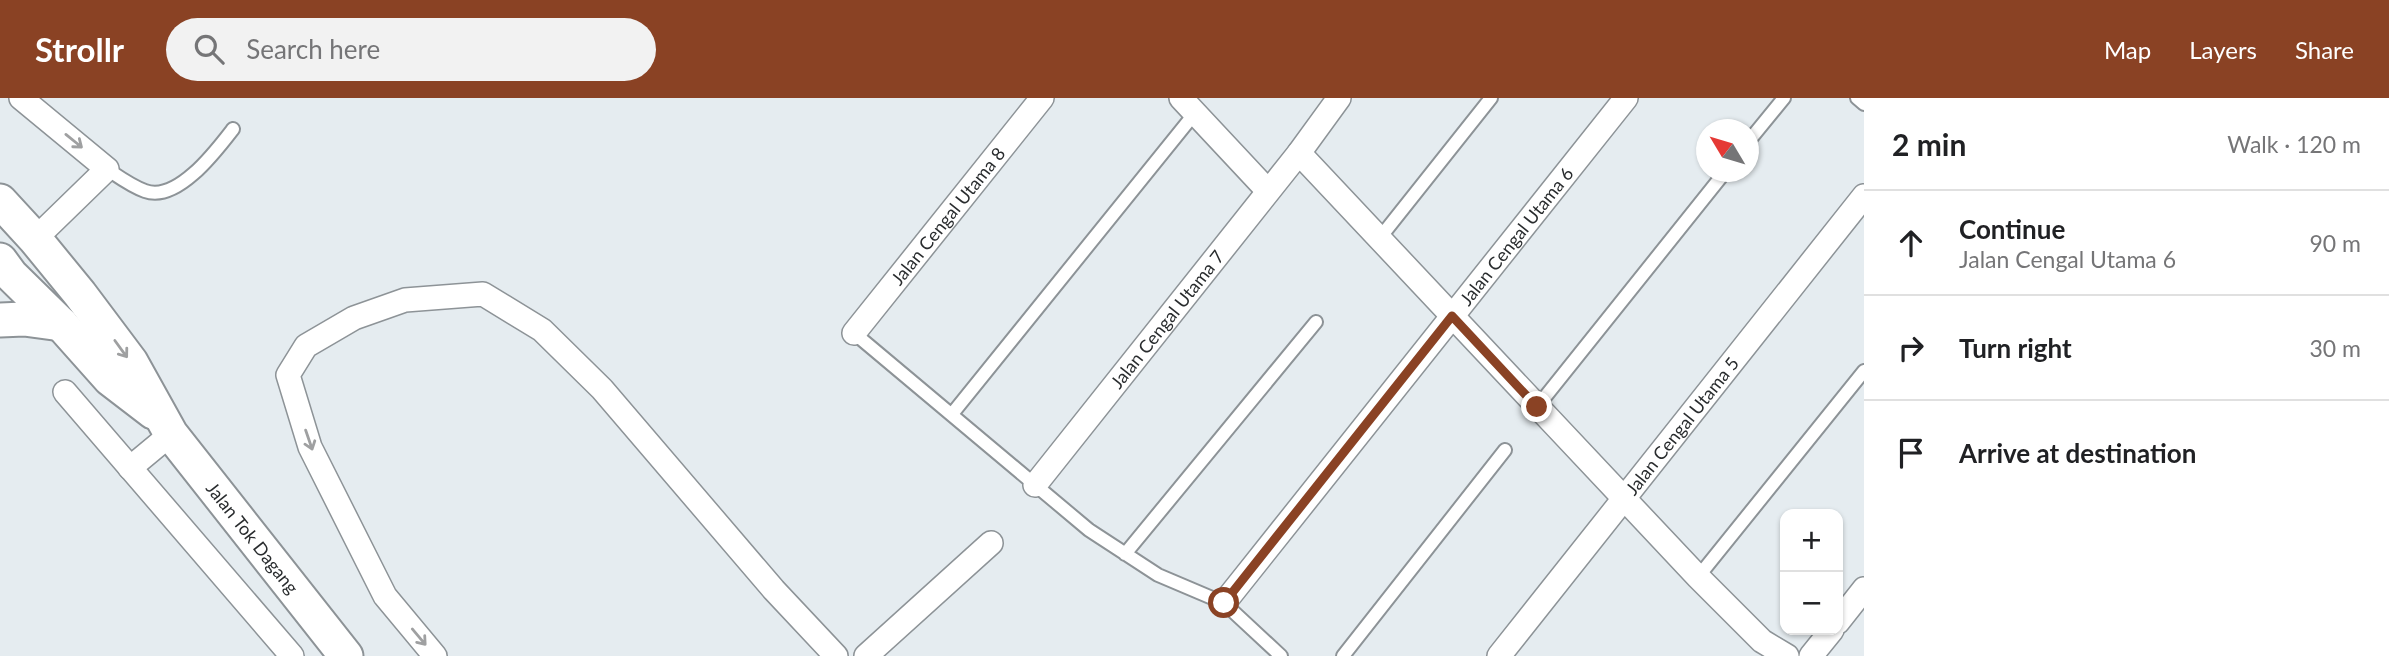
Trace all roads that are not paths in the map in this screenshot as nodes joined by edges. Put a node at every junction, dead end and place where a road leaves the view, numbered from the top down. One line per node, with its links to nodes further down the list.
1 (21, 98): 13 (street, one-way to 13)
2 (1042, 98): 27 (street, Jalan Cengal Utama 8)
3 (1339, 98): 12 (street, Jalan Cengal Utama 7)
4 (1491, 98): 20 (lane)
5 (1626, 98): 23 (street, Jalan Cengal Utama 6)
6 (1784, 98): 10 (lane)
7 (1857, 98): 8 (lane)
8 (1864, 104)
9 (1188, 106): 15 (street); 31 (lane)
10 (1759, 129)
11 (233, 130): 13 (lane)
12 (1299, 153): 15 (street, Jalan Cengal Utama 7); 20 (street)
13 (107, 169): 19 (street)
14 (1717, 182): 30 (lane)
15 (1268, 191): 35 (street, Jalan Cengal Utama 7)
16 (1864, 196): 36 (street, Jalan Cengal Utama 5)
17 (0, 201): 19 (street, Jalan Tok Dagang)
18 (0, 222): 21 (street)
19 (35, 239): 22 (street, Jalan Tok Dagang)
20 (1379, 239): 23 (street)
21 (4, 268): 22 (street); 26 (street, Jalan Tok Dagang)
22 (80, 294): 32 (street, Jalan Tok Dagang, one-way to 32)
23 (1452, 316): 30 (street); 41 (street, Jalan Cengal Utama 6)
24 (0, 320): 26 (street)
25 (1315, 322): 38 (lane)
26 (61, 324): 32 (street, Jalan Tok Dagang)
27 (854, 333): 31 (lane)
28 (1864, 371): 39 (lane)
29 (65, 392): 34 (street)
30 (1537, 407): 36 (street)
31 (951, 414): 35 (lane)
32 (166, 426): 34 (street); 46 (street, Jalan Tok Dagang)
33 (1505, 450): 51 (lane)
34 (130, 468): 45 (street)
35 (1035, 485): 38 (lane)
36 (1624, 500): 39 (street); 44 (street, Jalan Cengal Utama 5)
37 (990, 543): 49 (street)
38 (1125, 554): 41 (lane)
39 (1698, 578): 52 (street)
40 (1864, 589): 42 (street)
41 (1224, 603): 50 (lane)
42 (1843, 616)
43 (1828, 635): 53 (street)
44 (1502, 655)
45 (292, 656)
46 (346, 656)
47 (435, 656): 48 (street, one-way to 47)
48 (836, 656)
49 (866, 656)
50 (1281, 656)
51 (1343, 656)
52 (1787, 656)
53 (1811, 656)

